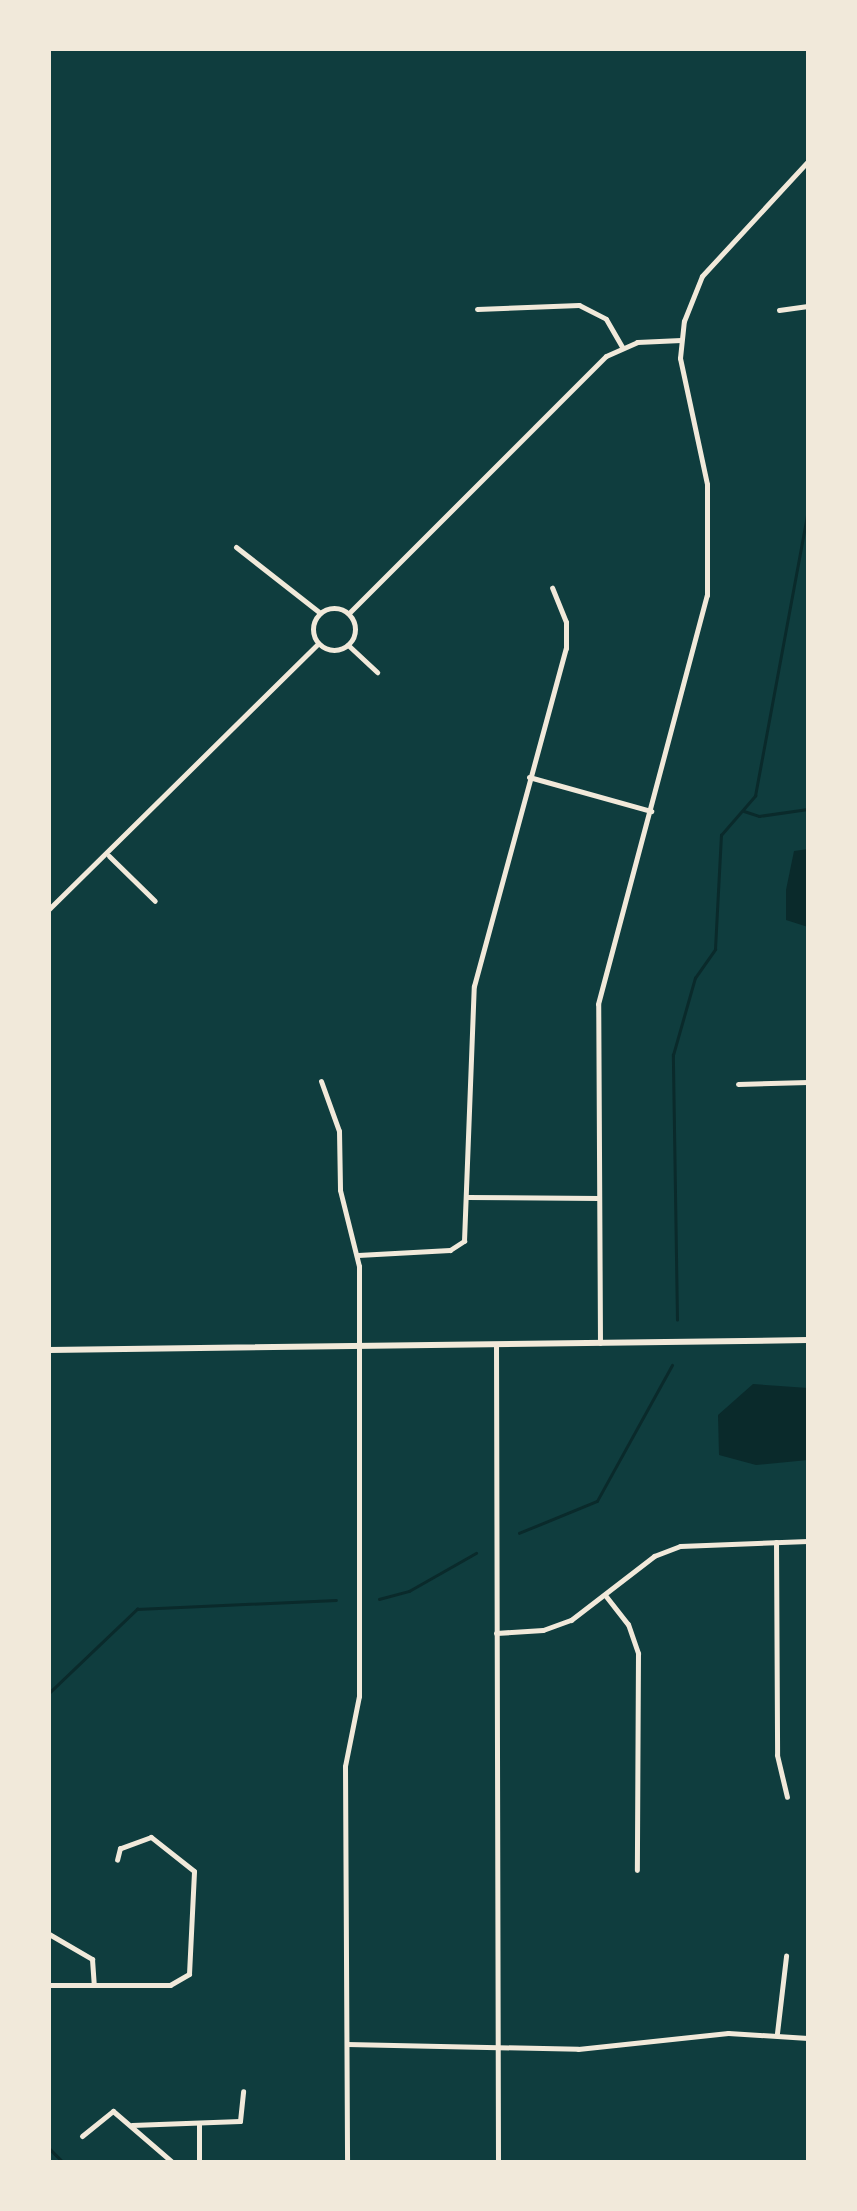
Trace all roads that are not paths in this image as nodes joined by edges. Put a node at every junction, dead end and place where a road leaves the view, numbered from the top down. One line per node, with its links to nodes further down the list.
1 (808, 162): 5 (street)
2 (808, 306): 4 (street)
3 (477, 309): 6 (street)
4 (779, 310)
5 (681, 340): 6 (street); 15 (street)
6 (622, 347): 10 (street)
7 (236, 547): 9 (street)
8 (552, 588): 14 (street)
9 (318, 612): 10 (street); 11 (street)
10 (349, 613): 12 (street)
11 (318, 644): 12 (street); 16 (street)
12 (348, 645): 13 (street)
13 (377, 672)
14 (529, 777): 15 (street); 22 (street)
15 (651, 811): 23 (street)
16 (109, 856): 17 (street); 18 (street)
17 (155, 901)
18 (49, 909)
19 (321, 1081): 24 (street)
20 (808, 1082): 21 (street)
21 (738, 1084)
22 (467, 1196): 23 (street); 24 (street)
23 (599, 1199): 26 (street)
24 (358, 1255): 28 (street)
25 (808, 1340): 26 (street)
26 (600, 1343): 27 (street)
27 (496, 1344): 28 (street); 33 (street)
28 (357, 1346): 29 (street); 43 (street)
29 (49, 1350)
30 (808, 1541): 31 (street)
31 (775, 1542): 32 (street); 34 (street)
32 (605, 1595): 33 (street); 36 (street)
33 (496, 1633): 44 (street)
34 (787, 1797)
35 (117, 1860): 40 (street)
36 (637, 1870)
37 (49, 1934): 40 (street)
38 (786, 1956): 41 (street)
39 (49, 1984): 40 (street)
40 (94, 1985)
41 (777, 2033): 42 (street); 44 (street)
42 (808, 2038)
43 (347, 2044): 44 (street); 51 (street)
44 (497, 2049): 52 (street)
45 (243, 2091): 46 (street)
46 (198, 2124): 47 (street); 50 (street)
47 (132, 2125): 48 (street); 49 (street)
48 (82, 2136)
49 (172, 2162)
50 (199, 2162)
51 (346, 2162)
52 (498, 2162)

